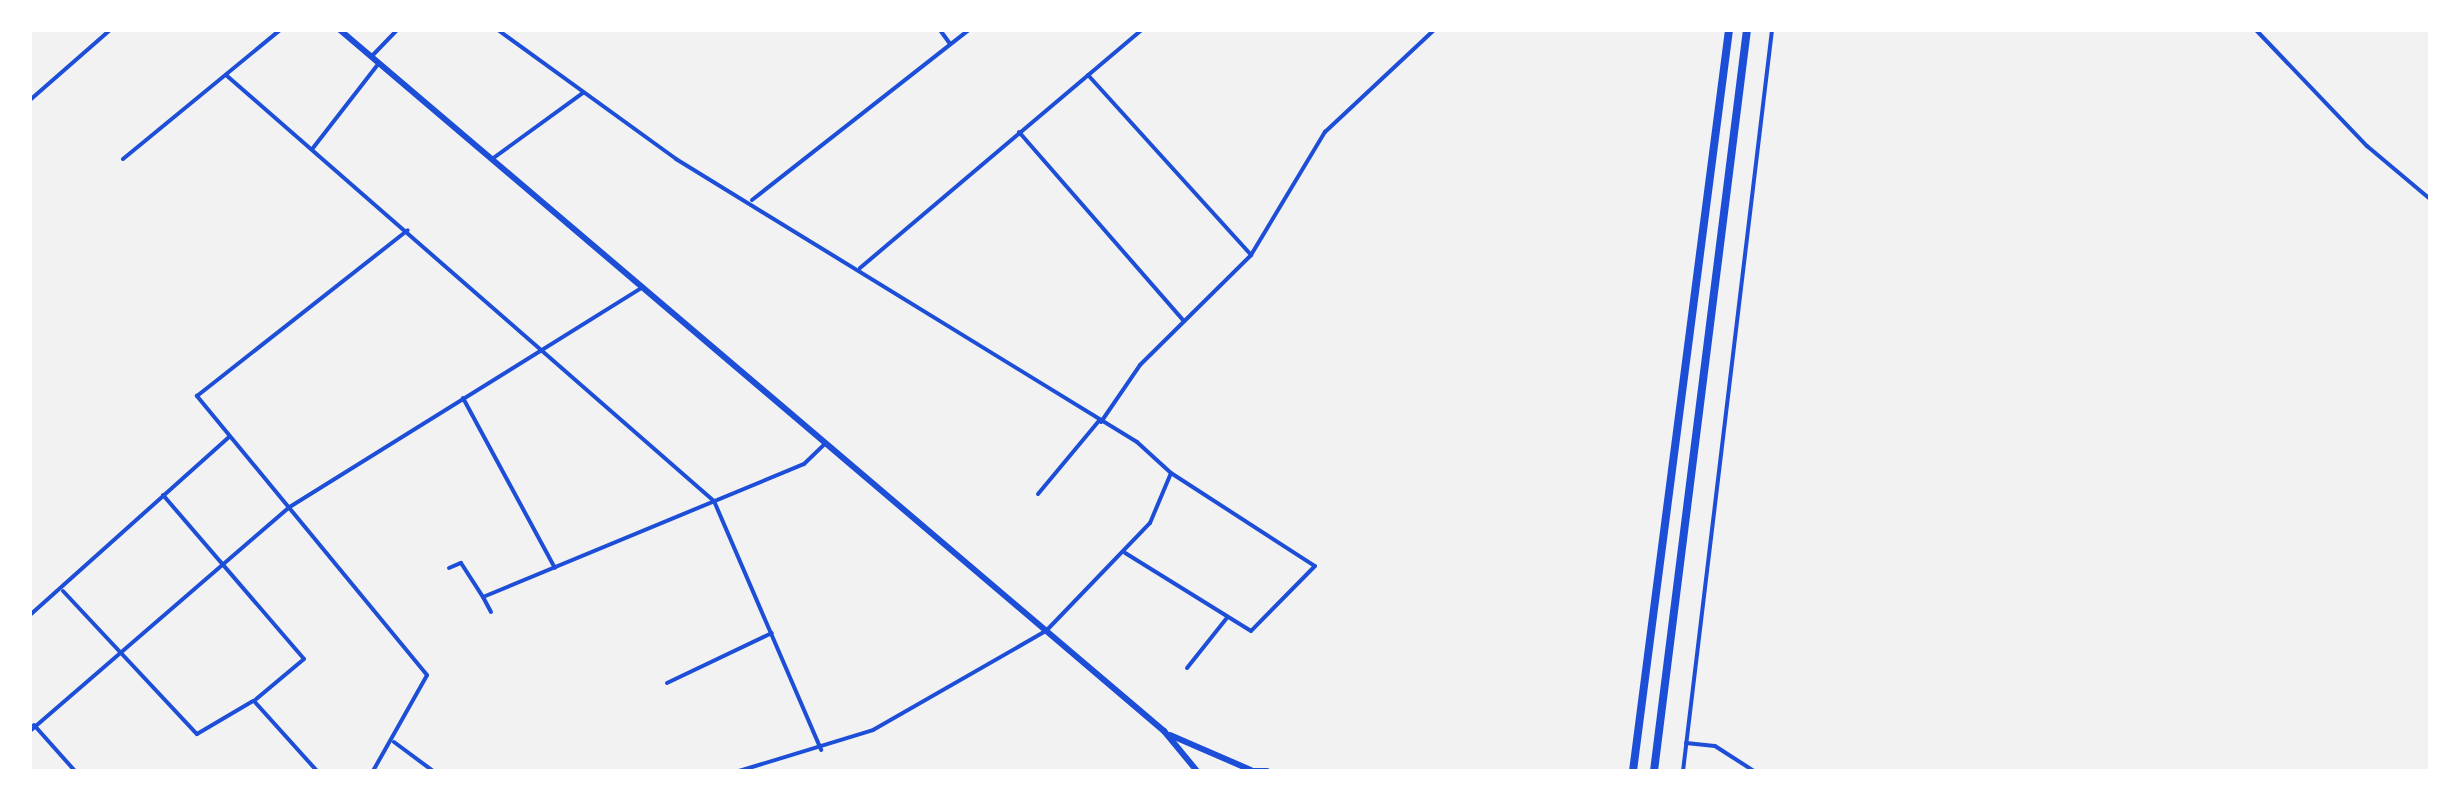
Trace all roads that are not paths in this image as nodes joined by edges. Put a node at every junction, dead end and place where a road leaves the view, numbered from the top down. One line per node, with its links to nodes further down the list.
1 (110, 30): 20 (street)
2 (280, 30): 17 (street)
3 (340, 30): 15 (main road)
4 (397, 30): 15 (street)
5 (498, 30): 19 (street)
6 (940, 30): 14 (street)
7 (969, 30): 14 (street)
8 (1142, 30): 18 (street)
9 (1434, 30): 28 (street)
10 (1729, 30): 71 (highway)
11 (1747, 30): 72 (highway)
12 (1772, 30): 61 (street)
13 (2256, 30): 25 (street)
14 (950, 44): 26 (street)
15 (371, 57): 16 (main road)
16 (379, 63): 22 (street); 24 (main road)
17 (226, 75): 22 (street); 23 (street)
18 (1088, 75): 21 (street); 28 (street)
19 (583, 93): 24 (street); 26 (street)
20 (30, 100)
21 (1019, 132): 29 (street); 31 (street)
22 (313, 148): 27 (street)
23 (123, 159)
24 (492, 159): 30 (main road)
25 (2430, 199)
26 (752, 200): 29 (street)
27 (408, 230): 32 (street); 35 (street)
28 (1251, 255): 31 (street)
29 (859, 269): 34 (street)
30 (642, 288): 32 (street); 36 (main road)
31 (1184, 321): 34 (street)
32 (543, 346): 33 (street); 40 (street)
33 (463, 398): 41 (street); 45 (street)
34 (1100, 422): 37 (street); 38 (street)
35 (229, 437): 39 (street); 41 (street)
36 (825, 444): 40 (street); 51 (main road)
37 (1171, 473): 42 (street); 50 (street)
38 (1038, 494)
39 (163, 495): 43 (street); 46 (street)
40 (714, 501): 45 (street); 52 (street)
41 (288, 508): 43 (street); 60 (street)
42 (1125, 553): 50 (street); 51 (street)
43 (224, 563): 53 (street); 56 (street)
44 (449, 568): 47 (street)
45 (555, 568): 47 (street)
46 (63, 591): 49 (street); 53 (street)
47 (483, 597): 48 (street)
48 (491, 612)
49 (30, 615)
50 (1226, 619): 54 (street)
51 (1046, 631): 59 (main road); 62 (street)
52 (772, 633): 55 (street); 62 (street)
53 (116, 655): 56 (street); 57 (street)
54 (1187, 668)
55 (667, 683)
56 (254, 701): 64 (street)
57 (34, 725): 58 (street); 63 (street)
58 (30, 731)
59 (1164, 731): 68 (main road); 69 (main road)
60 (394, 742): 65 (street); 66 (street)
61 (1686, 743): 73 (street); 74 (street)
62 (821, 750): 67 (street)
63 (75, 771)
64 (317, 771)
65 (373, 771)
66 (433, 771)
67 (739, 771)
68 (1197, 771)
69 (1250, 771): 70 (main road)
70 (1267, 771)
71 (1632, 771)
72 (1656, 771)
73 (1683, 771)
74 (1754, 771)

